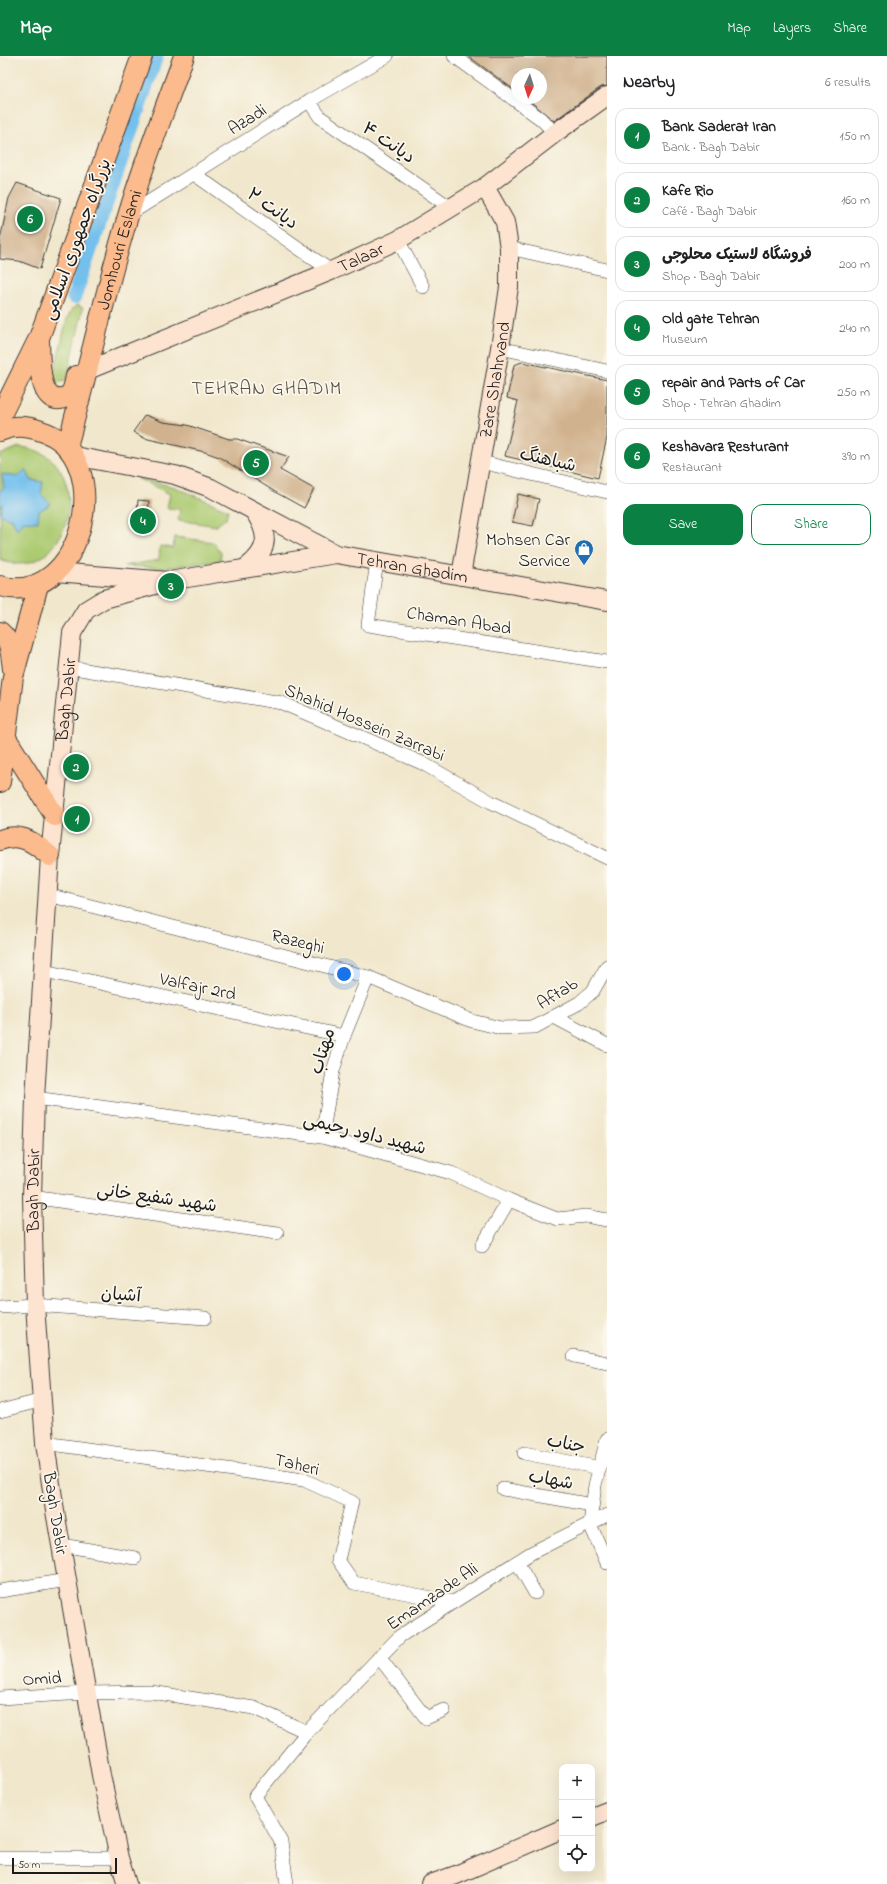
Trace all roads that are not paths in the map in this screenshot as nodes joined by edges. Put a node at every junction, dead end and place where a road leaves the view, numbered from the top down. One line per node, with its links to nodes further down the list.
1 (142, 56): 18 (main road, بزرگراه جمهوری اسلامی)
2 (184, 56): 11 (main road, Jomhouri Eslami)
3 (387, 56): 6 (street, Azadi)
4 (454, 56): 7 (street)
5 (607, 96): 7 (main road, Talaar)
6 (309, 102): 8 (street, Azadi); 10 (street, دیانت ۴)
7 (555, 133): 9 (main road, Talaar)
8 (194, 174): 11 (street, Azadi); 15 (street, دیانت ۲)
9 (485, 187): 10 (main road, Talaar); 13 (main road, Zare Shahrvand)
10 (451, 208): 12 (main road, Talaar)
11 (128, 215): 17 (main road, Jomhouri Eslami)
12 (398, 240): 15 (main road, Talaar); 16 (street)
13 (510, 248): 14 (street); 19 (main road, Zare Shahrvand)
14 (607, 270)
15 (331, 271): 20 (main road, Talaar)
16 (424, 287)
17 (105, 296): 18 (main road); 20 (main road, Jomhouri Eslami)
18 (39, 338): 22 (main road, بزرگراه جمهوری اسلامی)
19 (500, 348): 21 (street); 27 (main road, Zare Shahrvand)
20 (88, 370): 26 (main road, Jomhouri Eslami)
21 (607, 371)
22 (20, 378): 23 (main road); 24 (main road, بزرگراه جمهوری اسلامی)
23 (0, 395)
24 (0, 417)
25 (0, 431): 26 (main road)
26 (70, 452): 29 (main road); 33 (main road)
27 (481, 462): 28 (street, شباهنگ); 34 (main road, Zare Shahrvand)
28 (607, 492)
29 (254, 511): 30 (main road); 32 (main road)
30 (336, 554): 31 (main road, Tehran Ghadim); 32 (main road)
31 (377, 562): 34 (main road, Tehran Ghadim); 40 (street, Chaman Abad)
32 (247, 567): 35 (main road)
33 (55, 572): 35 (main road); 36 (main road)
34 (461, 576): 38 (main road, Tehran Ghadim)
35 (169, 581): 41 (main road, Bagh Dabir)
36 (38, 585): 37 (main road); 42 (main road)
37 (0, 586)
38 (607, 601)
39 (0, 632): 42 (main road)
40 (607, 662)
41 (68, 667): 45 (main road, Bagh Dabir); 48 (street, Shahid Hossein Zarrabi)
42 (13, 677): 43 (main road)
43 (6, 738): 44 (main road); 45 (main road)
44 (0, 782)
45 (55, 816): 47 (main road, Bagh Dabir)
46 (0, 840): 47 (main road)
47 (50, 856): 49 (main road, Bagh Dabir)
48 (607, 858)
49 (48, 895): 51 (main road, Bagh Dabir); 52 (street, Razeghi)
50 (607, 966): 53 (street, Aftab)
51 (44, 971): 55 (street, Valfajr 2rd); 57 (main road, Bagh Dabir)
52 (368, 978): 54 (street, Razeghi); 55 (street, مهتاب)
53 (554, 1017): 54 (street, Aftab); 56 (street)
54 (535, 1027)
55 (344, 1036): 58 (street, مهتاب)
56 (607, 1045)
57 (35, 1098): 58 (street, شهید داود رحیمی); 59 (main road, Bagh Dabir)
58 (322, 1137): 60 (street, شهید داود رحیمی)
59 (32, 1197): 62 (street, شهید شفیع خانی); 64 (main road, Bagh Dabir)
60 (509, 1200): 61 (street, شهید داود رحیمی); 63 (street)
61 (607, 1220)
62 (278, 1233)
63 (482, 1246)
64 (35, 1305): 65 (street, آشیان); 66 (street, آشیان); 69 (main road, Bagh Dabir)
65 (0, 1307)
66 (205, 1318)
67 (574, 1356): 68 (street)
68 (607, 1363)
69 (43, 1400): 70 (street); 72 (main road, Bagh Dabir)
70 (0, 1411)
71 (607, 1439): 74 (street)
72 (45, 1443): 79 (main road, Bagh Dabir); 86 (street, Taheri)
73 (524, 1453): 74 (street, جناب)
74 (600, 1468): 76 (street)
75 (503, 1489): 76 (street, شهاب)
76 (592, 1505): 78 (street)
77 (607, 1515): 78 (street, Emamzade Ali)
78 (590, 1524): 81 (street, Emamzade Ali); 82 (street)
79 (62, 1545): 80 (street); 83 (main road, Bagh Dabir)
80 (135, 1558)
81 (517, 1562): 85 (street); 86 (street, Emamzade Ali)
82 (607, 1564)
83 (66, 1580): 84 (street); 88 (main road, Bagh Dabir)
84 (0, 1591)
85 (535, 1594)
86 (453, 1602): 87 (street, Emamzade Ali)
87 (380, 1657): 90 (street); 91 (street, Emamzade Ali)
88 (86, 1693): 89 (street, Omid); 91 (street, Omid); 96 (main road, Bagh Dabir)
89 (0, 1698)
90 (444, 1710)
91 (307, 1732): 99 (street, Emamzade Ali)
92 (607, 1811): 93 (main road)
93 (595, 1816)
94 (559, 1830): 100 (main road)
95 (0, 1858): 96 (street)
96 (119, 1858): 97 (main road, Bagh Dabir); 98 (main road, Bagh Dabir)
97 (116, 1884)
98 (127, 1884)
99 (286, 1884)
100 (431, 1884)

